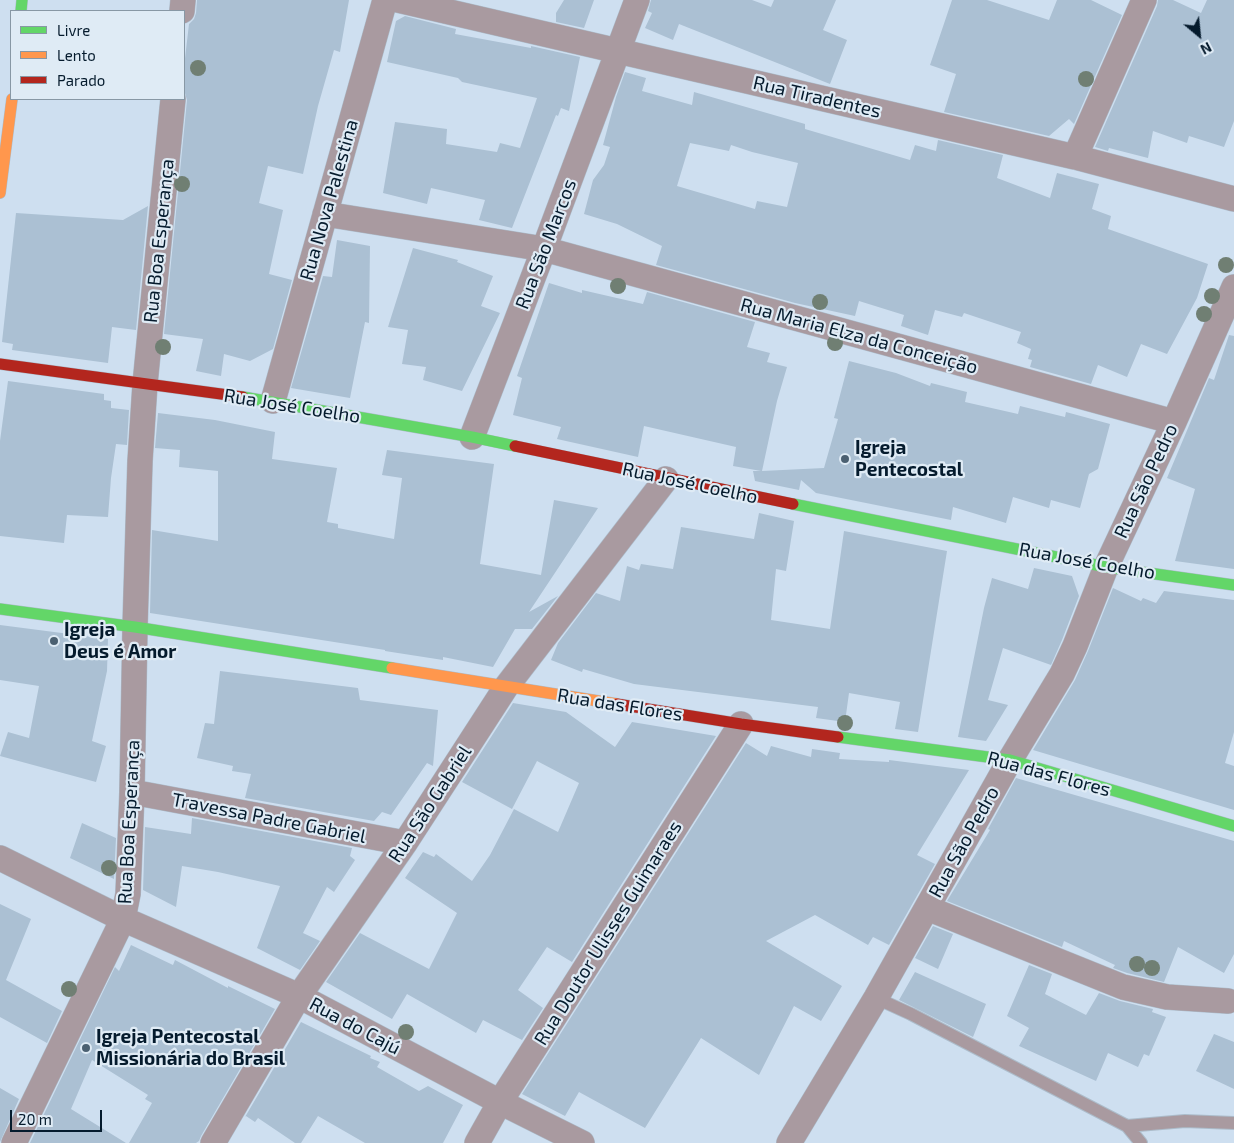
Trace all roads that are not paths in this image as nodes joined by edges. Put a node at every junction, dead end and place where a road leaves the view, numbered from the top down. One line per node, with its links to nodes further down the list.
1 (385, 0): 11 (street, Rua Nova Palestina)
2 (398, 0): 5 (street, Rua Tiradentes)
3 (636, 0): 5 (street, Rua São Marcos)
4 (1144, 0): 8 (street)
5 (618, 51): 8 (street, Rua Tiradentes); 12 (street, Rua São Marcos)
6 (12, 100): 9 (street)
7 (173, 100): 15 (street, Rua Boa Esperança)
8 (1075, 157): 10 (street, Rua Tiradentes)
9 (0, 193)
10 (1234, 199)
11 (325, 214): 12 (street, Rua Maria Elza da Conceição); 16 (street, Rua Nova Palestina)
12 (544, 249): 17 (street, Rua Maria Elza da Conceição); 18 (street, Rua São Marcos)
13 (1234, 287): 17 (street, Rua São Pedro)
14 (0, 364): 15 (street, Rua José Coelho)
15 (145, 384): 16 (street, Rua José Coelho); 23 (street)
16 (273, 401): 18 (street, Rua José Coelho)
17 (1174, 422): 20 (street, Rua São Pedro)
18 (472, 437): 19 (street, Rua José Coelho)
19 (666, 479): 20 (street, Rua José Coelho); 24 (street, Rua São Gabriel)
20 (1106, 567): 21 (street, Rua José Coelho); 26 (street, Rua São Pedro)
21 (1234, 585)
22 (0, 609): 23 (street, Rua das Flores)
23 (135, 627): 24 (street, Rua das Flores); 27 (street, Rua Boa Esperança)
24 (506, 687): 25 (street, Rua das Flores); 29 (street, Rua São Gabriel)
25 (741, 724): 26 (street, Rua das Flores); 36 (street, Rua Doutor Ulisses Guimaraes)
26 (1010, 760): 28 (street, Rua das Flores); 31 (street, Rua São Pedro)
27 (132, 792): 29 (street, Travessa Padre Gabriel); 32 (street, Rua Boa Esperança)
28 (1234, 826)
29 (405, 843): 33 (street, Rua São Gabriel)
30 (0, 858): 32 (street, Rua do Cajú)
31 (927, 908): 34 (street, Rua São Pedro); 35 (street)
32 (123, 919): 33 (street, Rua do Cajú); 39 (street, Rua Boa Esperança)
33 (298, 996): 36 (street, Rua do Cajú); 40 (street, Rua São Gabriel)
34 (876, 998): 38 (lane); 43 (street, Rua São Pedro)
35 (1228, 1001)
36 (500, 1102): 41 (street, Rua Doutor Ulisses Guimaraes); 42 (street, Rua do Cajú)
37 (1234, 1123): 38 (lane)
38 (1127, 1126): 44 (lane)
39 (14, 1143)
40 (213, 1143)
41 (477, 1143)
42 (582, 1143)
43 (788, 1143)
44 (1141, 1143)

